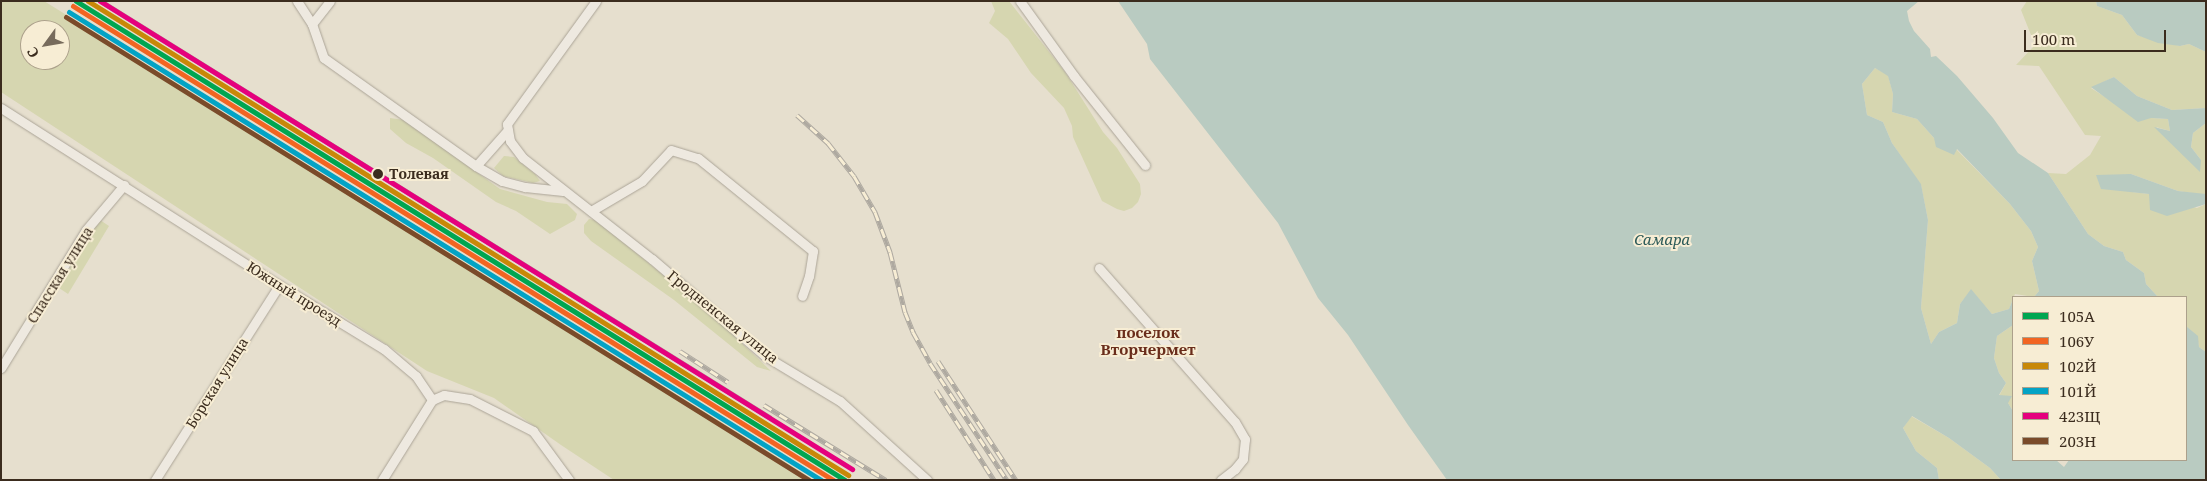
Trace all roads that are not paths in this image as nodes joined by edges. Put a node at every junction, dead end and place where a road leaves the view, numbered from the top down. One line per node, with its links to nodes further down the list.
1 (297, 1): 5 (street)
2 (330, 1): 5 (street)
3 (596, 1): 7 (street)
4 (1020, 1): 8 (street)
5 (312, 24): 9 (street)
6 (1, 108): 10 (street, Южный проезд)
7 (508, 130): 9 (street); 11 (street, Гродненская улица)
8 (1145, 165)
9 (476, 166): 11 (street)
10 (124, 185): 14 (street, Южный проезд); 16 (street, Спасская улица)
11 (565, 191): 12 (street, Гродненская улица)
12 (590, 211): 15 (street); 21 (street, Гродненская улица)
13 (1099, 268): 22 (street)
14 (279, 286): 17 (street, Южный проезд); 18 (street, Борская улица)
15 (802, 296)
16 (1, 368)
17 (432, 400): 19 (street); 20 (street)
18 (156, 480)
19 (382, 480)
20 (569, 480)
21 (927, 480)
22 (1221, 480)

